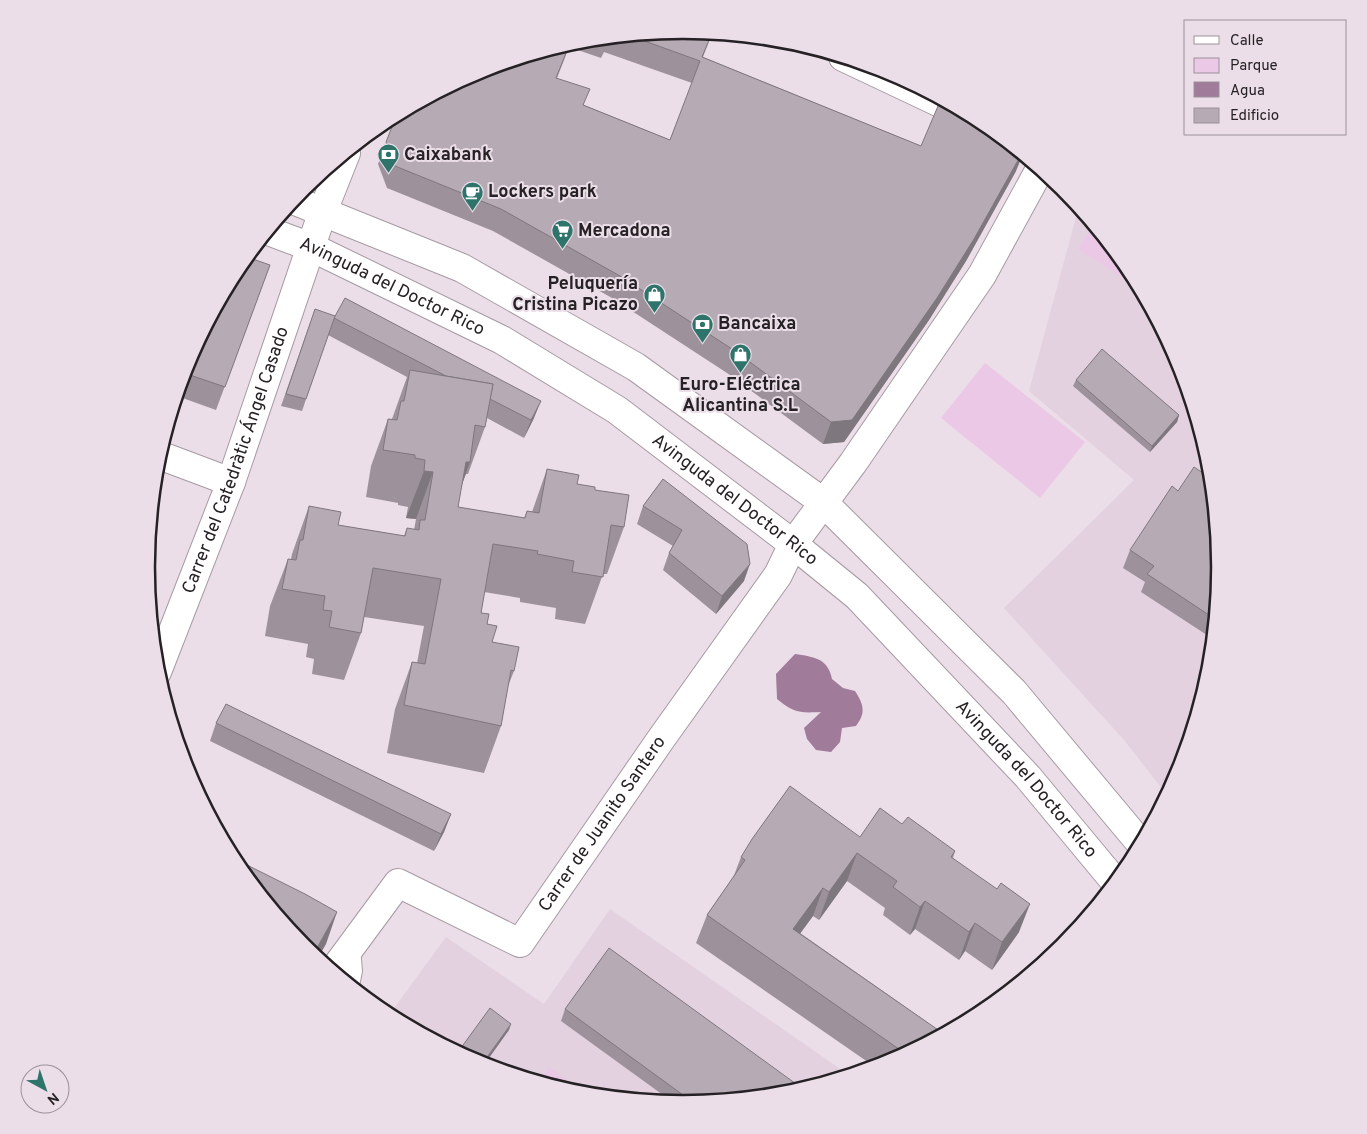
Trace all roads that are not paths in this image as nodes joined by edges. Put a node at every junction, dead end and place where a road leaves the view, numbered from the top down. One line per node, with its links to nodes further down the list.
1 (341, 165): 4 (street, Carrer del Catedràtic Ángel Casado)
2 (1037, 174): 9 (street, Carrer de Juanito Santero)
3 (301, 203): 4 (street)
4 (323, 211): 6 (street, Carrer del Catedràtic Ángel Casado); 9 (street)
5 (274, 233): 6 (street, Avinguda del Doctor Rico)
6 (312, 247): 8 (street, Carrer del Catedràtic Ángel Casado); 10 (street, Avinguda del Doctor Rico)
7 (166, 458): 8 (street)
8 (231, 482): 11 (street, Carrer del Catedràtic Ángel Casado)
9 (823, 502): 10 (street, Carrer de Juanito Santero); 12 (street)
10 (793, 544): 13 (street, Avinguda del Doctor Rico); 14 (street, Carrer de Juanito Santero)
11 (163, 657)
12 (1136, 838)
13 (1111, 877)
14 (344, 937): 15 (street, Carrer de Juanito Santero); 16 (lane)
15 (335, 964)
16 (353, 979)

